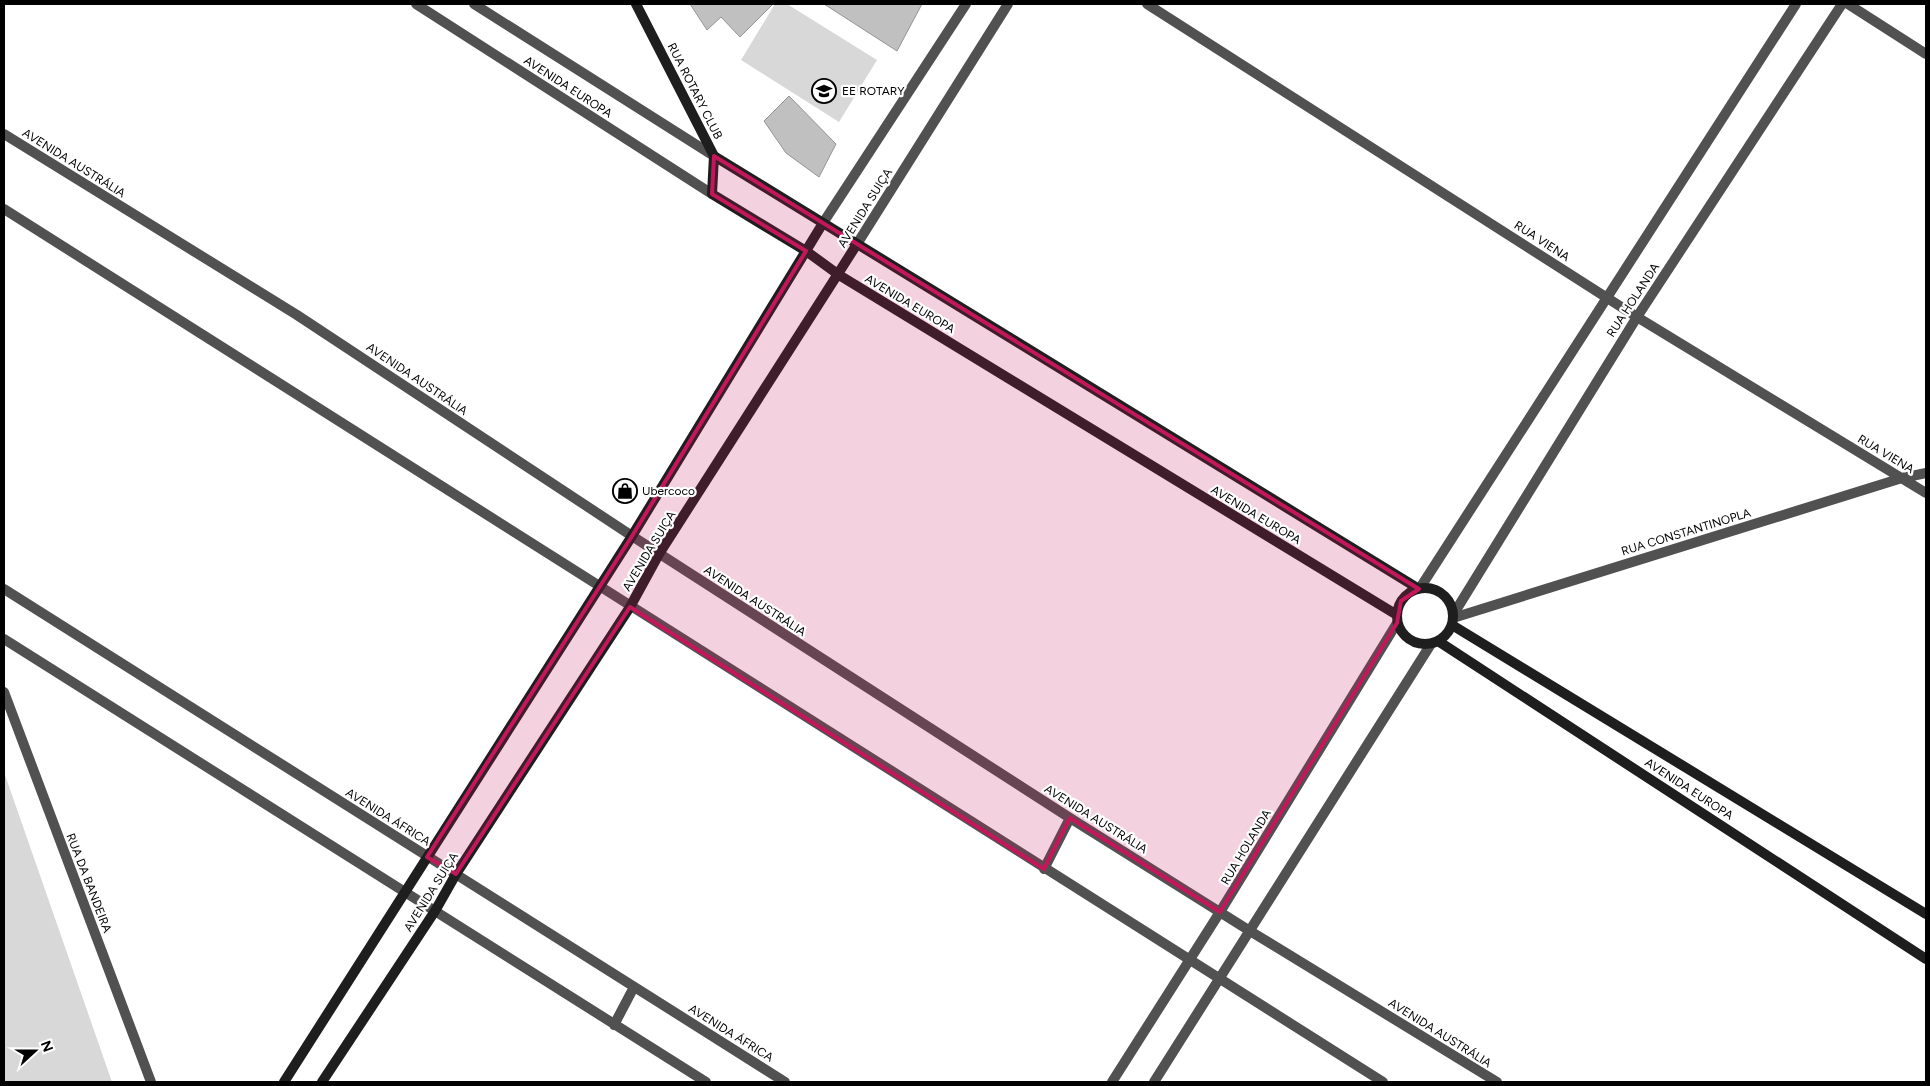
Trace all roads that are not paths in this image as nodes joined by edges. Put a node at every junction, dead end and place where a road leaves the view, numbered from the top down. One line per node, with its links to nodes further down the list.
1 (416, 4): 13 (street, AVENIDA EUROPA)
2 (474, 4): 12 (street, AVENIDA EUROPA)
3 (636, 4): 12 (main road, RUA ROTARY CLUB)
4 (966, 4): 15 (street, AVENIDA SUIÇA)
5 (1008, 4): 16 (street, AVENIDA SUIÇA)
6 (1147, 4): 19 (street, RUA VIENA)
7 (1796, 4): 19 (street, RUA HOLANDA)
8 (1842, 4): 20 (street, RUA HOLANDA)
9 (1848, 4): 10 (street)
10 (1926, 54)
11 (4, 134): 24 (street, AVENIDA AUSTRÁLIA)
12 (714, 156): 13 (main road, RUA ROTARY CLUB); 15 (main road, AVENIDA EUROPA)
13 (712, 194): 17 (main road, AVENIDA EUROPA)
14 (4, 209): 26 (street)
15 (823, 223): 16 (main road, AVENIDA EUROPA); 17 (main road, AVENIDA SUIÇA)
16 (857, 244): 18 (main road, AVENIDA SUIÇA); 27 (main road, AVENIDA EUROPA)
17 (806, 251): 18 (main road, AVENIDA EUROPA); 24 (main road, AVENIDA SUIÇA)
18 (839, 275): 25 (main road, AVENIDA SUIÇA); 30 (main road, AVENIDA EUROPA)
19 (1607, 297): 20 (street, RUA VIENA); 27 (street, RUA HOLANDA)
20 (1637, 316): 22 (street, RUA VIENA); 31 (street, RUA HOLANDA)
21 (1926, 473): 22 (street, RUA CONSTANTINOPLA)
22 (1902, 478): 23 (street, RUA VIENA); 31 (street, RUA CONSTANTINOPLA)
23 (1926, 493)
24 (632, 536): 25 (street, AVENIDA AUSTRÁLIA); 26 (main road, AVENIDA SUIÇA)
25 (659, 554): 29 (main road, AVENIDA SUIÇA); 35 (street, AVENIDA AUSTRÁLIA)
26 (599, 587): 29 (street); 36 (main road, AVENIDA SUIÇA)
27 (1420, 588): 30 (main road); 31 (main road)
28 (4, 589): 36 (street, AVENIDA ÁFRICA)
29 (630, 607): 37 (street); 38 (main road, AVENIDA SUIÇA)
30 (1397, 619): 33 (main road); 41 (street, RUA HOLANDA)
31 (1453, 619): 33 (main road); 42 (main road, AVENIDA EUROPA)
32 (4, 639): 39 (street)
33 (1435, 643): 43 (street); 44 (main road, AVENIDA EUROPA)
34 (4, 692): 49 (street, RUA DA BANDEIRA)
35 (1070, 818): 37 (street); 41 (street, AVENIDA AUSTRÁLIA)
36 (427, 856): 38 (street, AVENIDA ÁFRICA); 39 (main road, AVENIDA SUIÇA)
37 (1044, 868): 45 (street)
38 (456, 874): 40 (main road, AVENIDA SUIÇA); 47 (street, AVENIDA ÁFRICA)
39 (406, 892): 40 (street); 50 (main road, AVENIDA SUIÇA)
40 (435, 911): 48 (street); 51 (main road, AVENIDA SUIÇA)
41 (1220, 912): 43 (street, AVENIDA AUSTRÁLIA); 45 (street, RUA HOLANDA)
42 (1926, 914)
43 (1250, 931): 46 (street); 57 (street, AVENIDA AUSTRÁLIA)
44 (1926, 959)
45 (1190, 960): 46 (street); 54 (street, RUA HOLANDA)
46 (1219, 979): 55 (street); 56 (street)
47 (634, 987): 48 (street); 53 (street, AVENIDA ÁFRICA)
48 (614, 1025): 52 (street)
49 (151, 1082)
50 (284, 1082)
51 (322, 1082)
52 (706, 1082)
53 (785, 1082)
54 (1112, 1082)
55 (1154, 1082)
56 (1383, 1082)
57 (1497, 1082)

